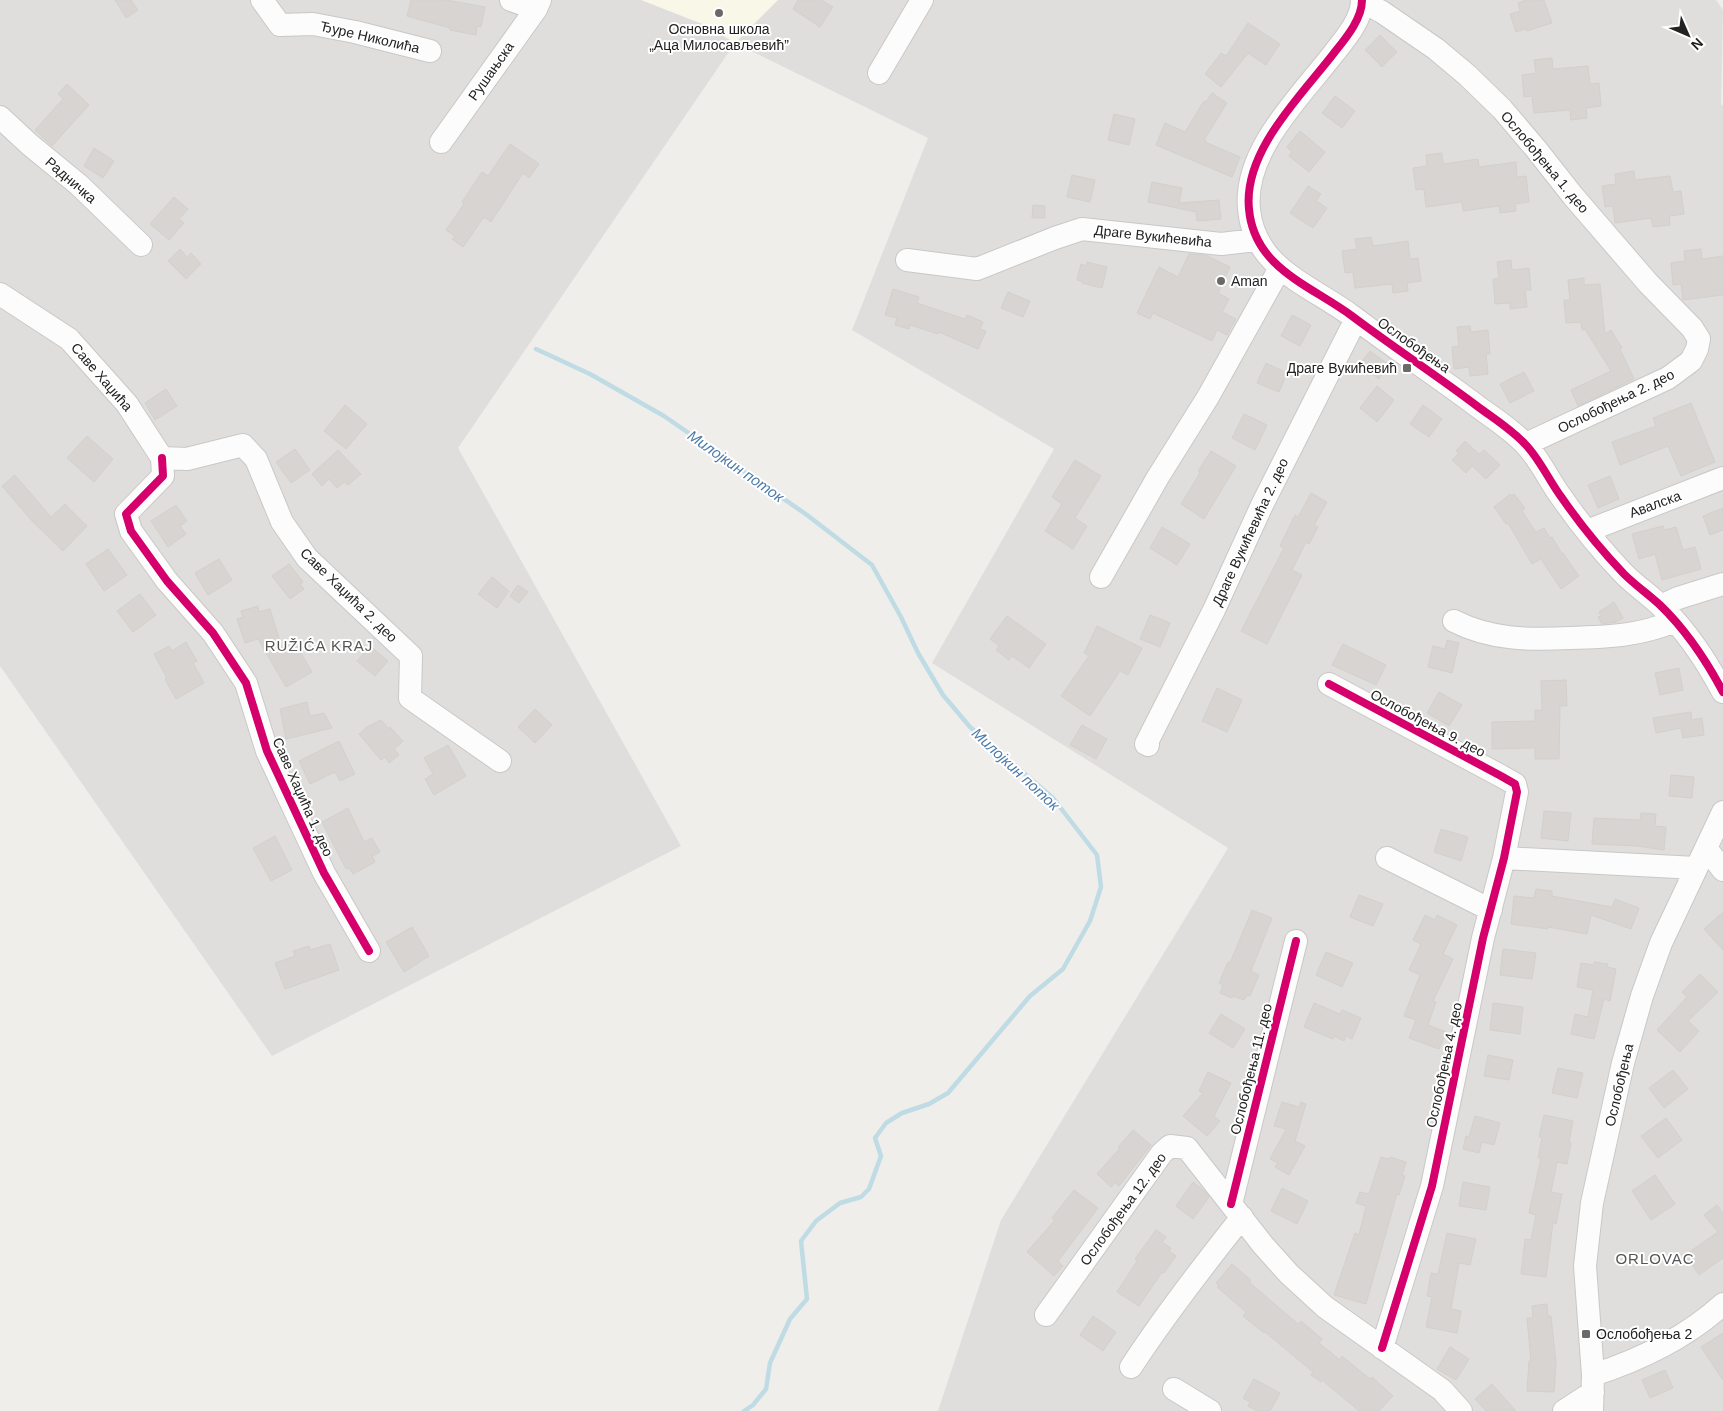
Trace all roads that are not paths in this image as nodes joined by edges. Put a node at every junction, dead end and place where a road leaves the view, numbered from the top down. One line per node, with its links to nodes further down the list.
1 (262, 0): 6 (street, Ђуре Николића)
2 (511, 0): 5 (street)
3 (922, 0): 7 (street)
4 (1362, 1): 10 (street, Ослобођења); 16 (street, Ослобођења 1. део)
5 (538, 4): 9 (street, Рушањска)
6 (430, 51)
7 (879, 73)
8 (0, 117): 11 (street, Радничка)
9 (441, 142)
10 (1256, 240): 12 (street, Драге Вукићевића); 13 (street, Ослобођења)
11 (142, 246)
12 (907, 260)
13 (1280, 268): 15 (street, Ослобођења); 21 (street)
14 (0, 294): 18 (street, Саве Хаџића)
15 (1356, 319): 17 (street, Ослобођења); 27 (street, Драге Вукићевића 2. део)
16 (1697, 349): 17 (street, Ослобођења 2. део)
17 (1526, 444): 20 (street, Ослобођења)
18 (162, 458): 28 (street, Саве Хаџића 2. део); 38 (street, Саве Хаџића 1. део)
19 (1723, 478): 20 (street, Авалска)
20 (1587, 531): 23 (street, Ослобођења)
21 (1102, 577)
22 (1723, 584): 23 (street)
23 (1668, 614): 24 (street); 26 (street, Ослобођења)
24 (1454, 621)
25 (1329, 684): 29 (street, Ослобођења 9. део)
26 (1723, 692)
27 (1148, 745)
28 (500, 761)
29 (1515, 784): 33 (street, Ослобођења 4. део)
30 (1723, 812): 31 (street, Ослобођења)
31 (1706, 848): 34 (street, Ослобођења); 35 (street)
32 (1386, 858): 36 (street)
33 (1504, 858): 34 (street); 36 (street, Ослобођења 4. део)
34 (1696, 868): 45 (street, Ослобођења)
35 (1723, 870)
36 (1491, 910): 42 (street, Ослобођења 4. део)
37 (1296, 941): 39 (street, Ослобођења 11. део)
38 (369, 951)
39 (1236, 1210): 41 (street, Ослобођења 12. део); 42 (street); 43 (street)
40 (1723, 1304): 45 (street)
41 (1046, 1315)
42 (1382, 1348): 47 (street)
43 (1131, 1367)
44 (1174, 1389): 46 (street)
45 (1593, 1393): 48 (street)
46 (1210, 1411)
47 (1462, 1411)
48 (1564, 1411)

